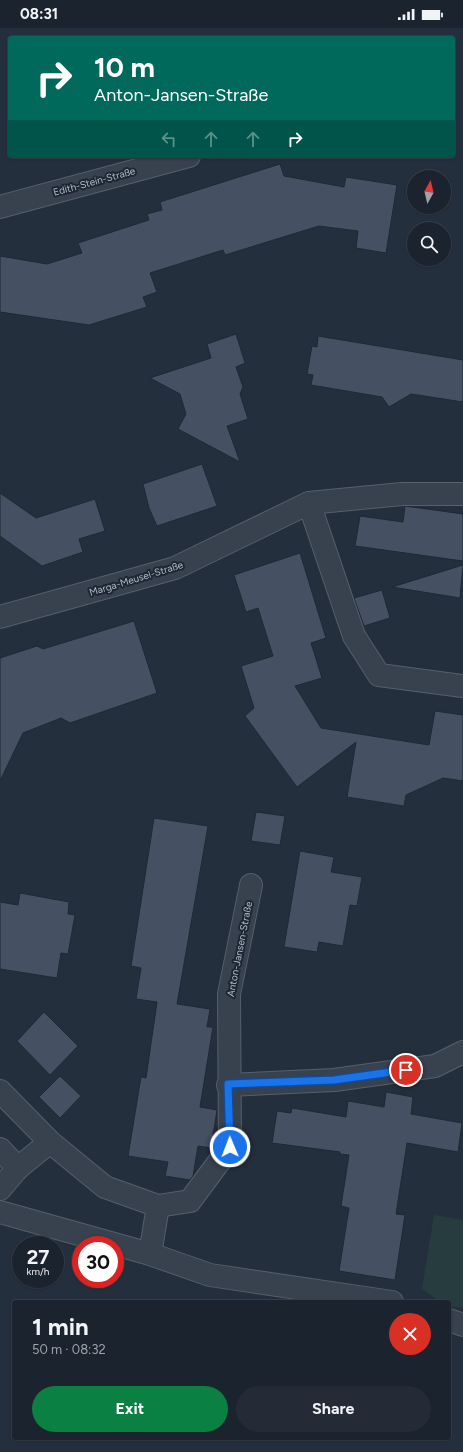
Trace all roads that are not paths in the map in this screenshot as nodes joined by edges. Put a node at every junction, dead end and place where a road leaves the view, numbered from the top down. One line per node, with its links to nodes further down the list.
1 (181, 158): 2 (street, Edith-Stein-Straße)
2 (0, 206)
3 (463, 494): 4 (street, Marga-Meusel-Straße)
4 (309, 503): 5 (street, Marga-Meusel-Straße); 6 (street)
5 (0, 617)
6 (463, 686)
7 (251, 885): 9 (street, Anton-Jansen-Straße)
8 (463, 1052): 9 (street)
9 (228, 1084): 15 (street, Anton-Jansen-Straße)
10 (0, 1091): 11 (street)
11 (50, 1142): 13 (street); 15 (street)
12 (0, 1149): 13 (street)
13 (18, 1168): 14 (street)
14 (0, 1189)
15 (158, 1206): 17 (street)
16 (0, 1212): 17 (street)
17 (150, 1254): 18 (street)
18 (379, 1300)
19 (451, 1321): 20 (street)
20 (463, 1324)

